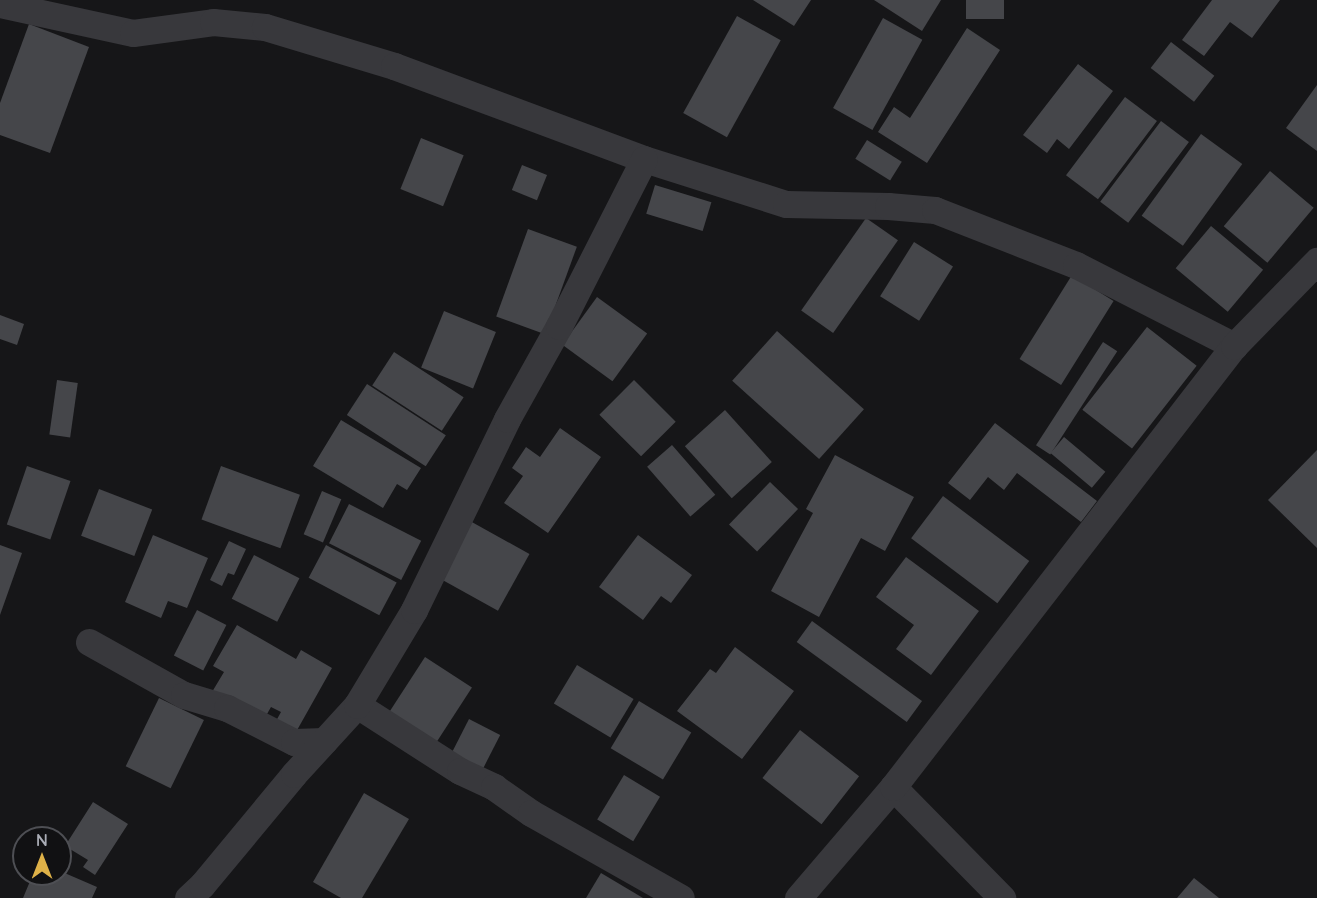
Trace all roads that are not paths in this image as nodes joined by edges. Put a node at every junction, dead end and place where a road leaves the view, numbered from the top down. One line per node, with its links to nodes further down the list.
1 (0, 4): 2 (street)
2 (644, 159): 4 (street); 6 (street)
3 (1317, 261): 4 (street)
4 (1234, 346): 8 (street)
5 (89, 642): 7 (street)
6 (357, 705): 7 (street); 10 (street)
7 (324, 741): 9 (street)
8 (893, 787): 11 (street); 12 (street)
9 (188, 898)
10 (681, 898)
11 (798, 898)
12 (1002, 898)

